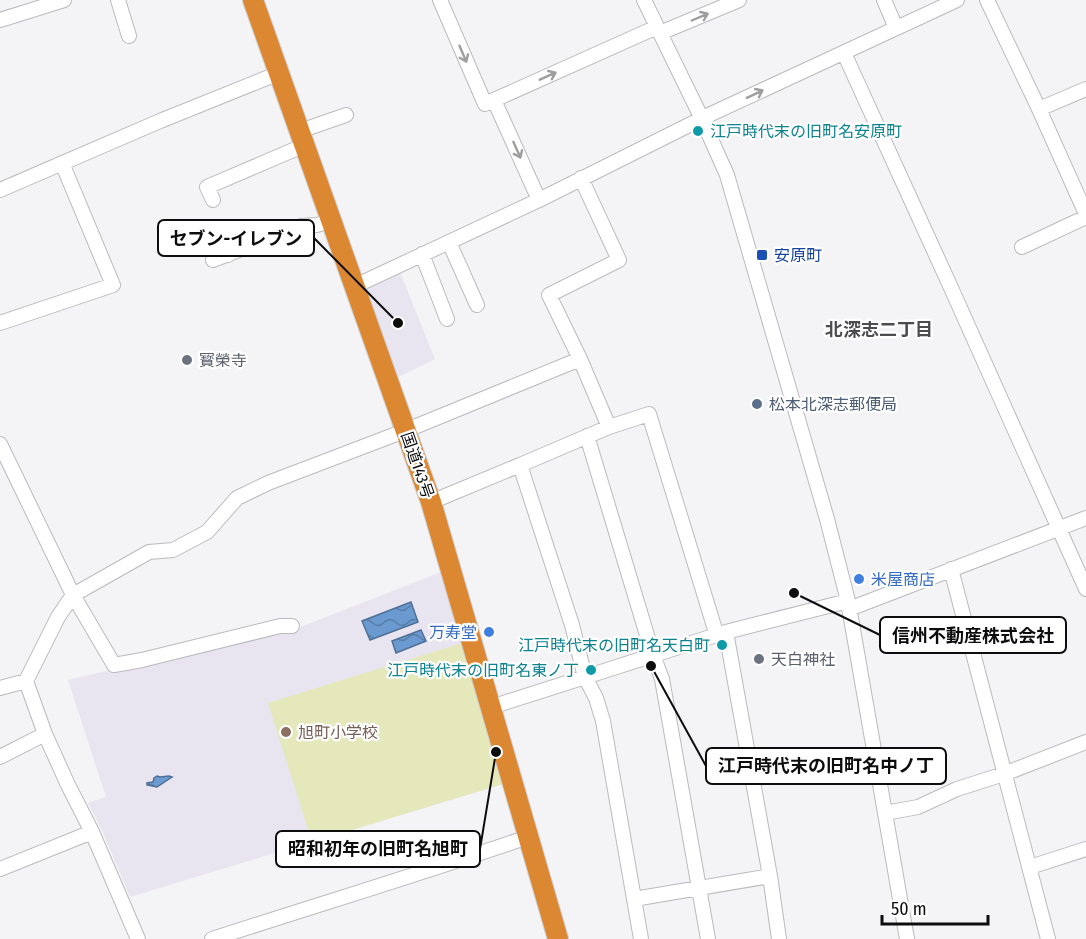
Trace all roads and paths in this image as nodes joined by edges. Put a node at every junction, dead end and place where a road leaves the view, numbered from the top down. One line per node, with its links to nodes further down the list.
1 (64, 0): 10 (street)
2 (118, 0): 14 (street)
3 (254, 0): 16 (highway, 国道143号)
4 (440, 0): 18 (street, one-way to 18)
5 (644, 0): 13 (street)
6 (739, 0): 13 (street, one-way to 6)
7 (884, 0): 12 (street)
8 (957, 0): 12 (street)
9 (987, 0): 19 (street)
10 (45, 3): 11 (street)
11 (0, 20)
12 (896, 28): 15 (street)
13 (658, 30): 18 (street, one-way to 13); 21 (street)
14 (129, 36)
15 (844, 53): 21 (street, one-way to 15); 48 (street)
16 (279, 73): 22 (highway, 国道143号); 23 (street)
17 (1086, 89): 19 (street)
18 (494, 100): 27 (street, one-way to 27)
19 (1039, 109): 28 (street)
20 (346, 115): 22 (street)
21 (702, 119): 24 (street); 52 (street)
22 (302, 138): 26 (street); 29 (highway, 国道143号)
23 (62, 163): 25 (street); 39 (street)
24 (582, 178): 27 (street); 40 (street)
25 (0, 190)
26 (213, 200)
27 (539, 200): 31 (street)
28 (1086, 215): 32 (street)
29 (331, 220): 34 (street); 36 (highway, 国道143号)
30 (221, 238): 34 (street)
31 (449, 242): 33 (street); 37 (street)
32 (1022, 247)
33 (422, 254): 36 (street); 38 (street)
34 (228, 255): 35 (street)
35 (213, 260)
36 (355, 286): 42 (highway, 国道143号)
37 (477, 305)
38 (447, 319)
39 (0, 323)
40 (580, 359): 41 (street); 42 (street)
41 (609, 427): 43 (street); 54 (street)
42 (406, 430): 46 (highway, 国道143号); 51 (street)
43 (587, 436): 45 (street); 55 (street)
44 (1, 449): 51 (street)
45 (520, 465): 46 (street); 56 (street)
46 (431, 502): 59 (highway, 国道143号)
47 (1086, 518): 48 (street)
48 (1059, 528): 49 (street); 50 (street)
49 (951, 569): 52 (street); 63 (street)
50 (1086, 589)
51 (73, 595): 53 (street); 57 (street)
52 (848, 605): 54 (street); 64 (street)
53 (292, 626)
54 (721, 634): 55 (street); 70 (street)
55 (652, 655): 56 (street); 71 (street)
56 (585, 677): 59 (street); 72 (street)
57 (26, 681): 58 (street); 60 (street)
58 (0, 688)
59 (491, 707): 66 (highway, 国道143号)
60 (45, 734): 62 (street); 65 (street)
61 (1086, 742): 63 (street)
62 (0, 757)
63 (1004, 774): 64 (street); 68 (street)
64 (885, 813): 79 (street)
65 (92, 832): 69 (street); 73 (street)
66 (528, 837): 74 (street); 75 (highway, 国道143号)
67 (1086, 849): 68 (street)
68 (1030, 867): 80 (street)
69 (0, 869)
70 (770, 876): 71 (street); 78 (street)
71 (699, 888): 72 (street); 77 (street)
72 (634, 899): 76 (street)
73 (138, 939)
74 (212, 939)
75 (558, 939)
76 (641, 939)
77 (708, 939)
78 (779, 939)
79 (907, 939)
80 (1048, 939)

